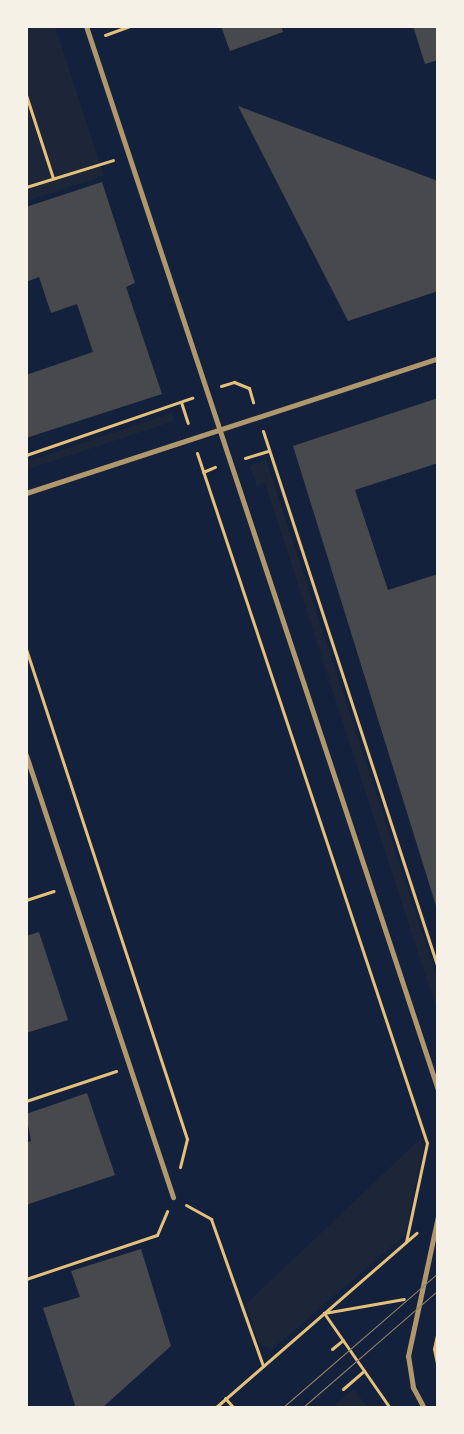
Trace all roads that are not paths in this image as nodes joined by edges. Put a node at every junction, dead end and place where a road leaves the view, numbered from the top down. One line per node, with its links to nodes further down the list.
1 (86, 26): 3 (street)
2 (438, 358): 3 (street)
3 (219, 431): 4 (street); 6 (street)
4 (26, 493)
5 (26, 755): 7 (street)
6 (438, 1090)
7 (173, 1197)
8 (438, 1216): 9 (street)
9 (424, 1408)

